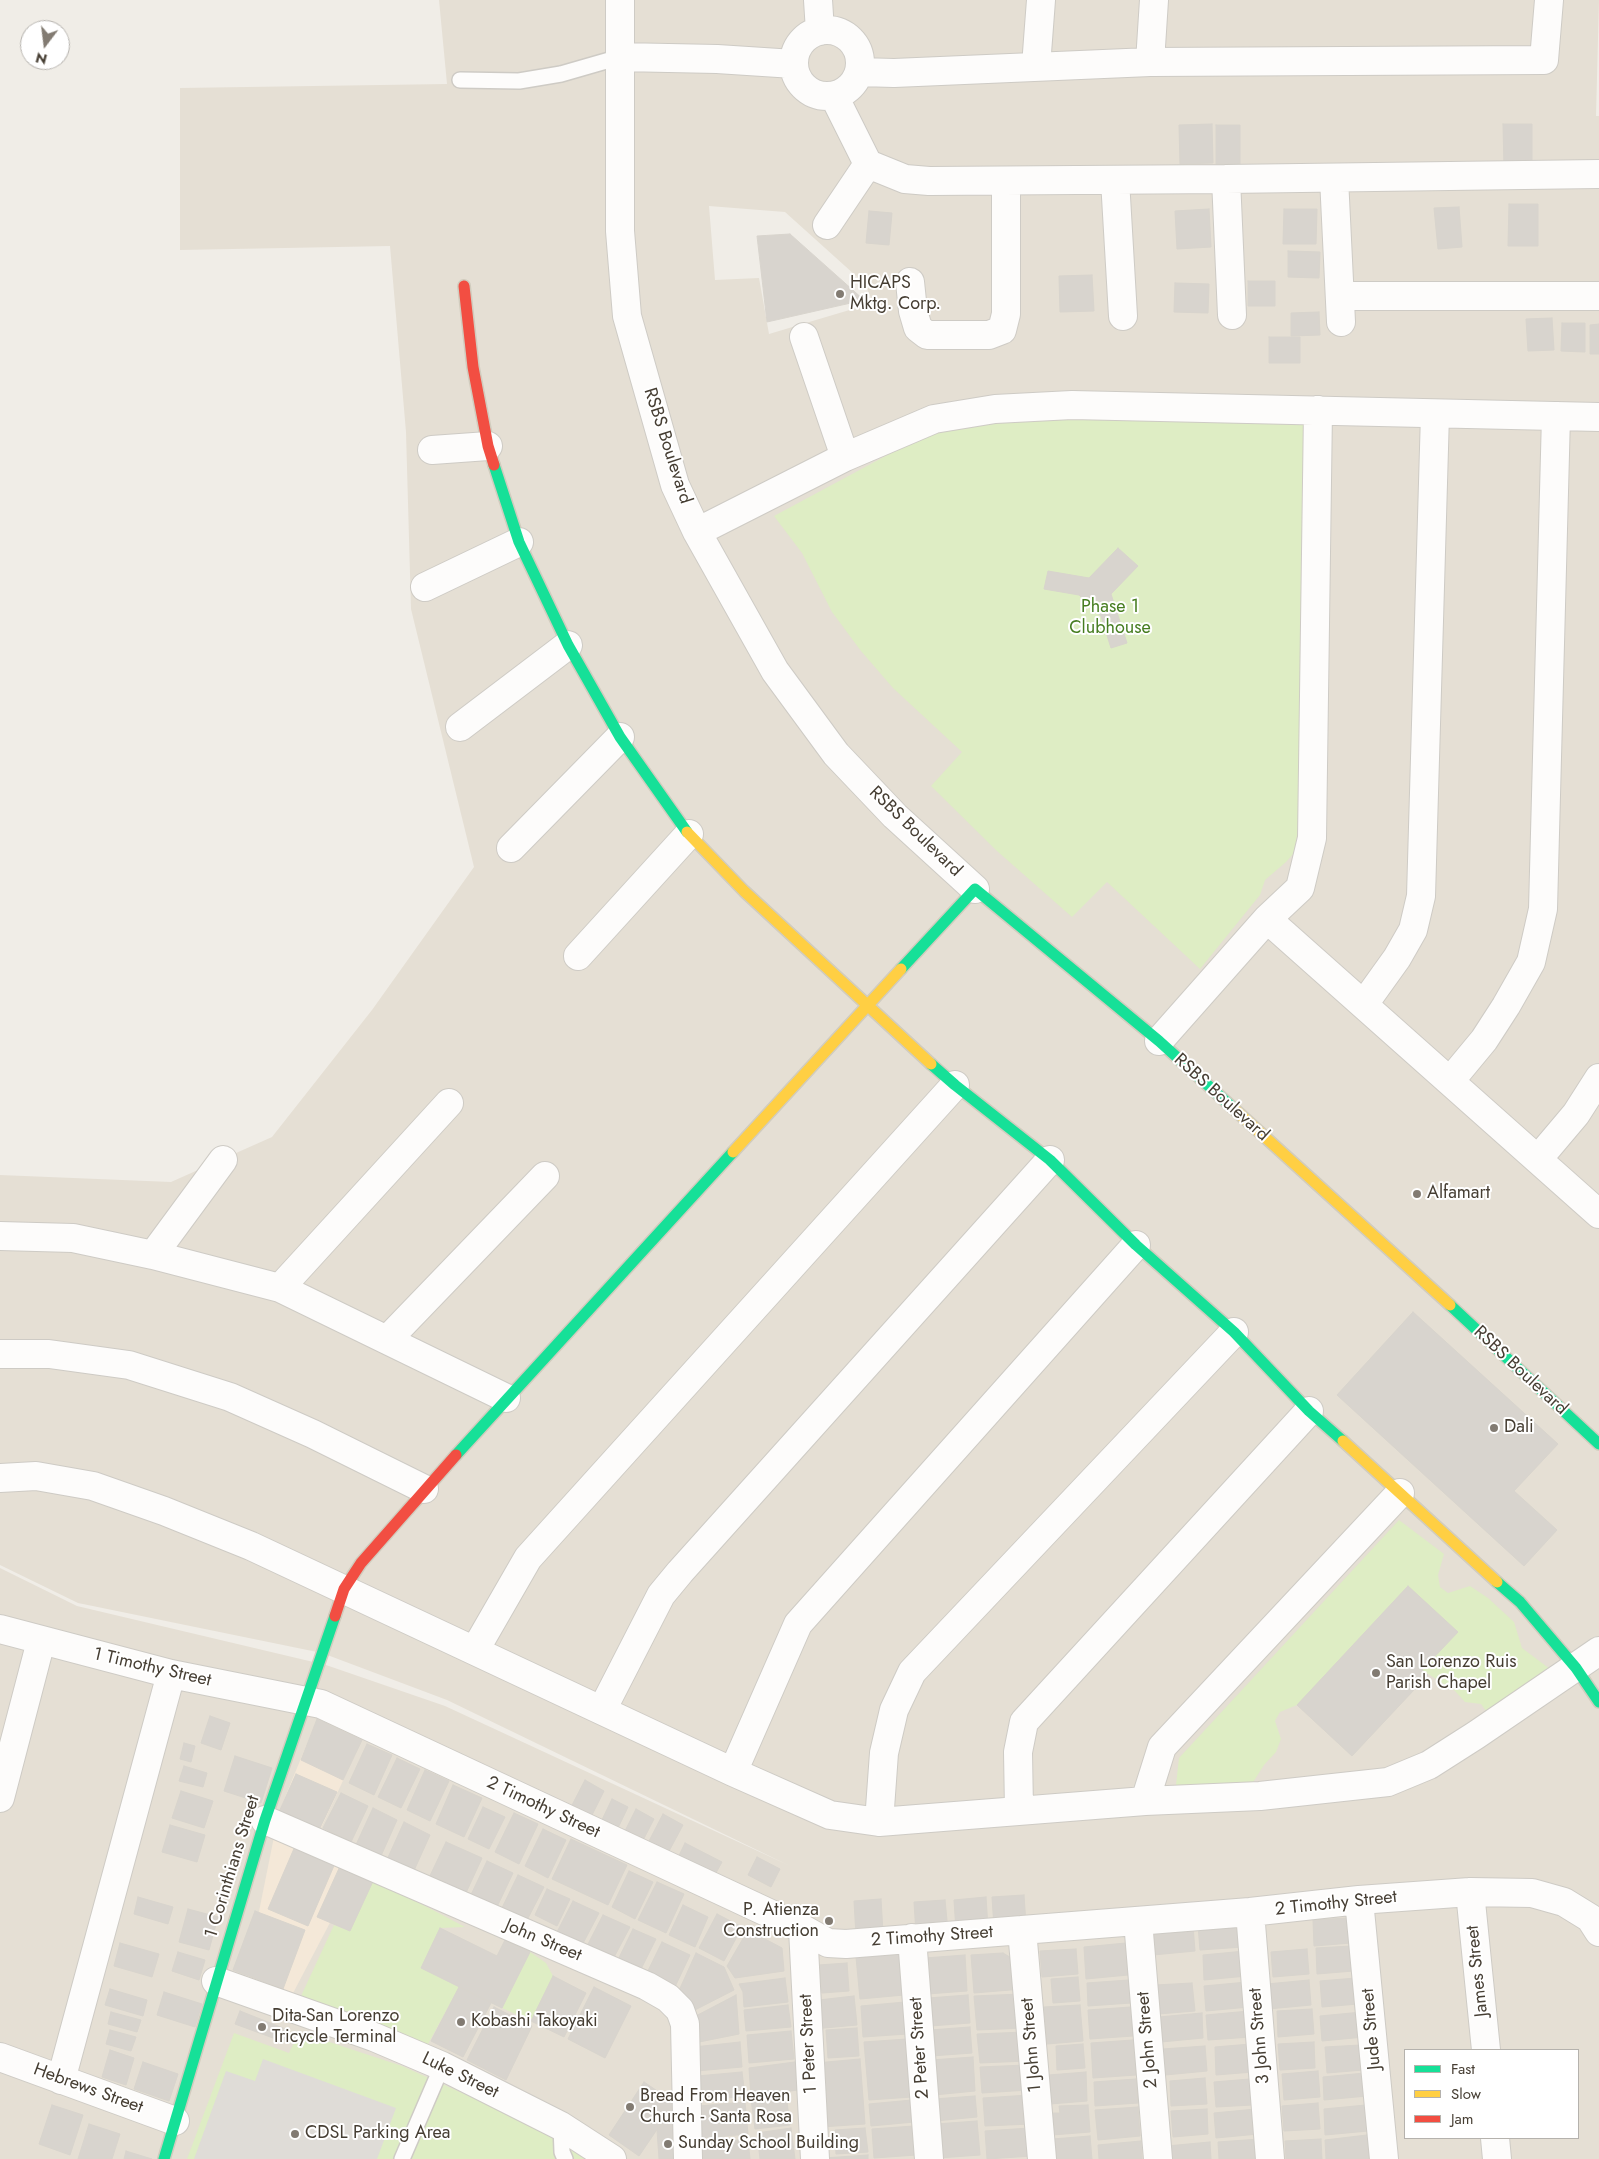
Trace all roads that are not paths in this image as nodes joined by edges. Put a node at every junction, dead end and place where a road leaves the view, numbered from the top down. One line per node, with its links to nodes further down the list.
1 (620, 0): 7 (street, RSBS Boulevard)
2 (818, 0): 6 (street)
3 (1041, 0): 10 (street)
4 (1154, 0): 8 (street)
5 (1549, 0): 8 (street)
6 (820, 31): 9 (street); 11 (street)
7 (620, 57): 9 (street); 12 (lane); 36 (street, RSBS Boulevard)
8 (1150, 62): 10 (street)
9 (794, 64): 13 (street)
10 (1036, 66): 11 (street)
11 (859, 72): 13 (street)
12 (460, 80)
13 (834, 96): 14 (street)
14 (868, 164): 19 (street); 20 (street)
15 (1599, 174): 16 (street)
16 (1334, 178): 18 (street); 23 (street)
17 (1115, 180): 18 (street); 19 (street); 26 (street)
18 (1226, 180): 25 (street)
19 (1006, 181): 21 (street)
20 (827, 225)
21 (910, 282)
22 (464, 286): 33 (street)
23 (1340, 296): 24 (street); 27 (street)
24 (1599, 296)
25 (1232, 315)
26 (1123, 316)
27 (1341, 322)
28 (804, 337): 35 (street)
29 (1318, 410): 30 (street); 35 (street); 45 (street)
30 (1435, 414): 31 (street); 47 (street)
31 (1556, 416): 32 (street); 51 (street)
32 (1599, 417)
33 (488, 446): 34 (street); 37 (street)
34 (432, 450)
35 (846, 457): 36 (street)
36 (698, 532): 44 (street, RSBS Boulevard)
37 (519, 542): 38 (street); 39 (street)
38 (425, 587)
39 (568, 645): 40 (street); 41 (street)
40 (460, 727)
41 (620, 737): 42 (street); 43 (street)
42 (689, 834): 46 (street); 48 (street)
43 (511, 848)
44 (975, 889): 48 (street, 1 Corinthians Street); 49 (street, RSBS Boulevard)
45 (1268, 920): 47 (street); 49 (street)
46 (578, 956)
47 (1364, 1004): 51 (street)
48 (867, 1006): 52 (street); 66 (street, 1 Corinthians Street)
49 (1159, 1041): 68 (street, RSBS Boulevard)
50 (1599, 1078): 54 (street)
51 (1450, 1081): 54 (street)
52 (955, 1085): 56 (street); 75 (street)
53 (449, 1103): 62 (street)
54 (1538, 1159): 58 (street)
55 (223, 1160): 61 (street)
56 (1050, 1160): 60 (street); 81 (street)
57 (545, 1176): 64 (street)
58 (1599, 1214)
59 (0, 1236): 61 (street)
60 (1136, 1245): 63 (street); 82 (street)
61 (153, 1255): 62 (street)
62 (280, 1288): 64 (street)
63 (1234, 1332): 67 (street); 87 (street)
64 (388, 1340): 66 (street)
65 (0, 1354): 70 (street)
66 (506, 1398): 70 (street, 1 Corinthians Street)
67 (1310, 1411): 71 (street); 85 (street)
68 (1599, 1444)
69 (0, 1478): 72 (street)
70 (424, 1489): 72 (street, 1 Corinthians Street)
71 (1400, 1493): 77 (street); 84 (street)
72 (344, 1589): 75 (street); 79 (street, 1 Corinthians Street)
73 (0, 1629): 74 (street, 1 Timothy Street)
74 (40, 1641): 78 (street, 1 Timothy Street); 83 (street)
75 (475, 1650): 81 (street)
76 (1599, 1651): 77 (street)
77 (1576, 1668): 80 (street); 84 (street)
78 (171, 1674): 79 (street, 1 Timothy Street); 100 (street)
79 (305, 1700): 86 (street, 1 Corinthians Street); 92 (street, 2 Timothy Street)
80 (1599, 1702)
81 (602, 1710): 82 (street)
82 (733, 1772): 87 (street)
83 (0, 1798)
84 (1144, 1801): 85 (street)
85 (1019, 1810): 87 (street)
86 (265, 1820): 96 (street, 1 Corinthians Street); 108 (street, John Street)
87 (880, 1822)
88 (1470, 1892): 89 (street, 2 Timothy Street); 94 (street, 2 Timothy Street); 97 (street, James Street)
89 (1360, 1900): 90 (street, 2 Timothy Street); 114 (street, Jude Street)
90 (1250, 1912): 91 (street, 2 Timothy Street); 113 (street, 3 John Street)
91 (1138, 1921): 93 (street, 2 Timothy Street); 112 (street, 2 John Street)
92 (803, 1929): 95 (street, 2 Timothy Street); 109 (street, 1 Peter Street)
93 (1022, 1930): 95 (street, 2 Timothy Street); 111 (street, 1 John Street)
94 (1599, 1932)
95 (912, 1938): 110 (street, 2 Peter Street)
96 (216, 1981): 99 (street, Luke Street); 101 (street, 1 Corinthians Street)
97 (1486, 2049)
98 (0, 2057): 100 (street, Hebrews Street)
99 (442, 2066): 102 (street, Luke Street); 105 (lane)
100 (61, 2080): 101 (street, Hebrews Street)
101 (175, 2121): 104 (street, 1 Corinthians Street)
102 (561, 2126): 106 (lane); 107 (street, Luke Street)
103 (1495, 2139): 115 (street)
104 (164, 2159)
105 (402, 2159)
106 (566, 2159)
107 (612, 2159)
108 (688, 2159)
109 (814, 2159)
110 (928, 2159)
111 (1042, 2159)
112 (1158, 2159)
113 (1270, 2159)
114 (1384, 2159)
115 (1497, 2159)

